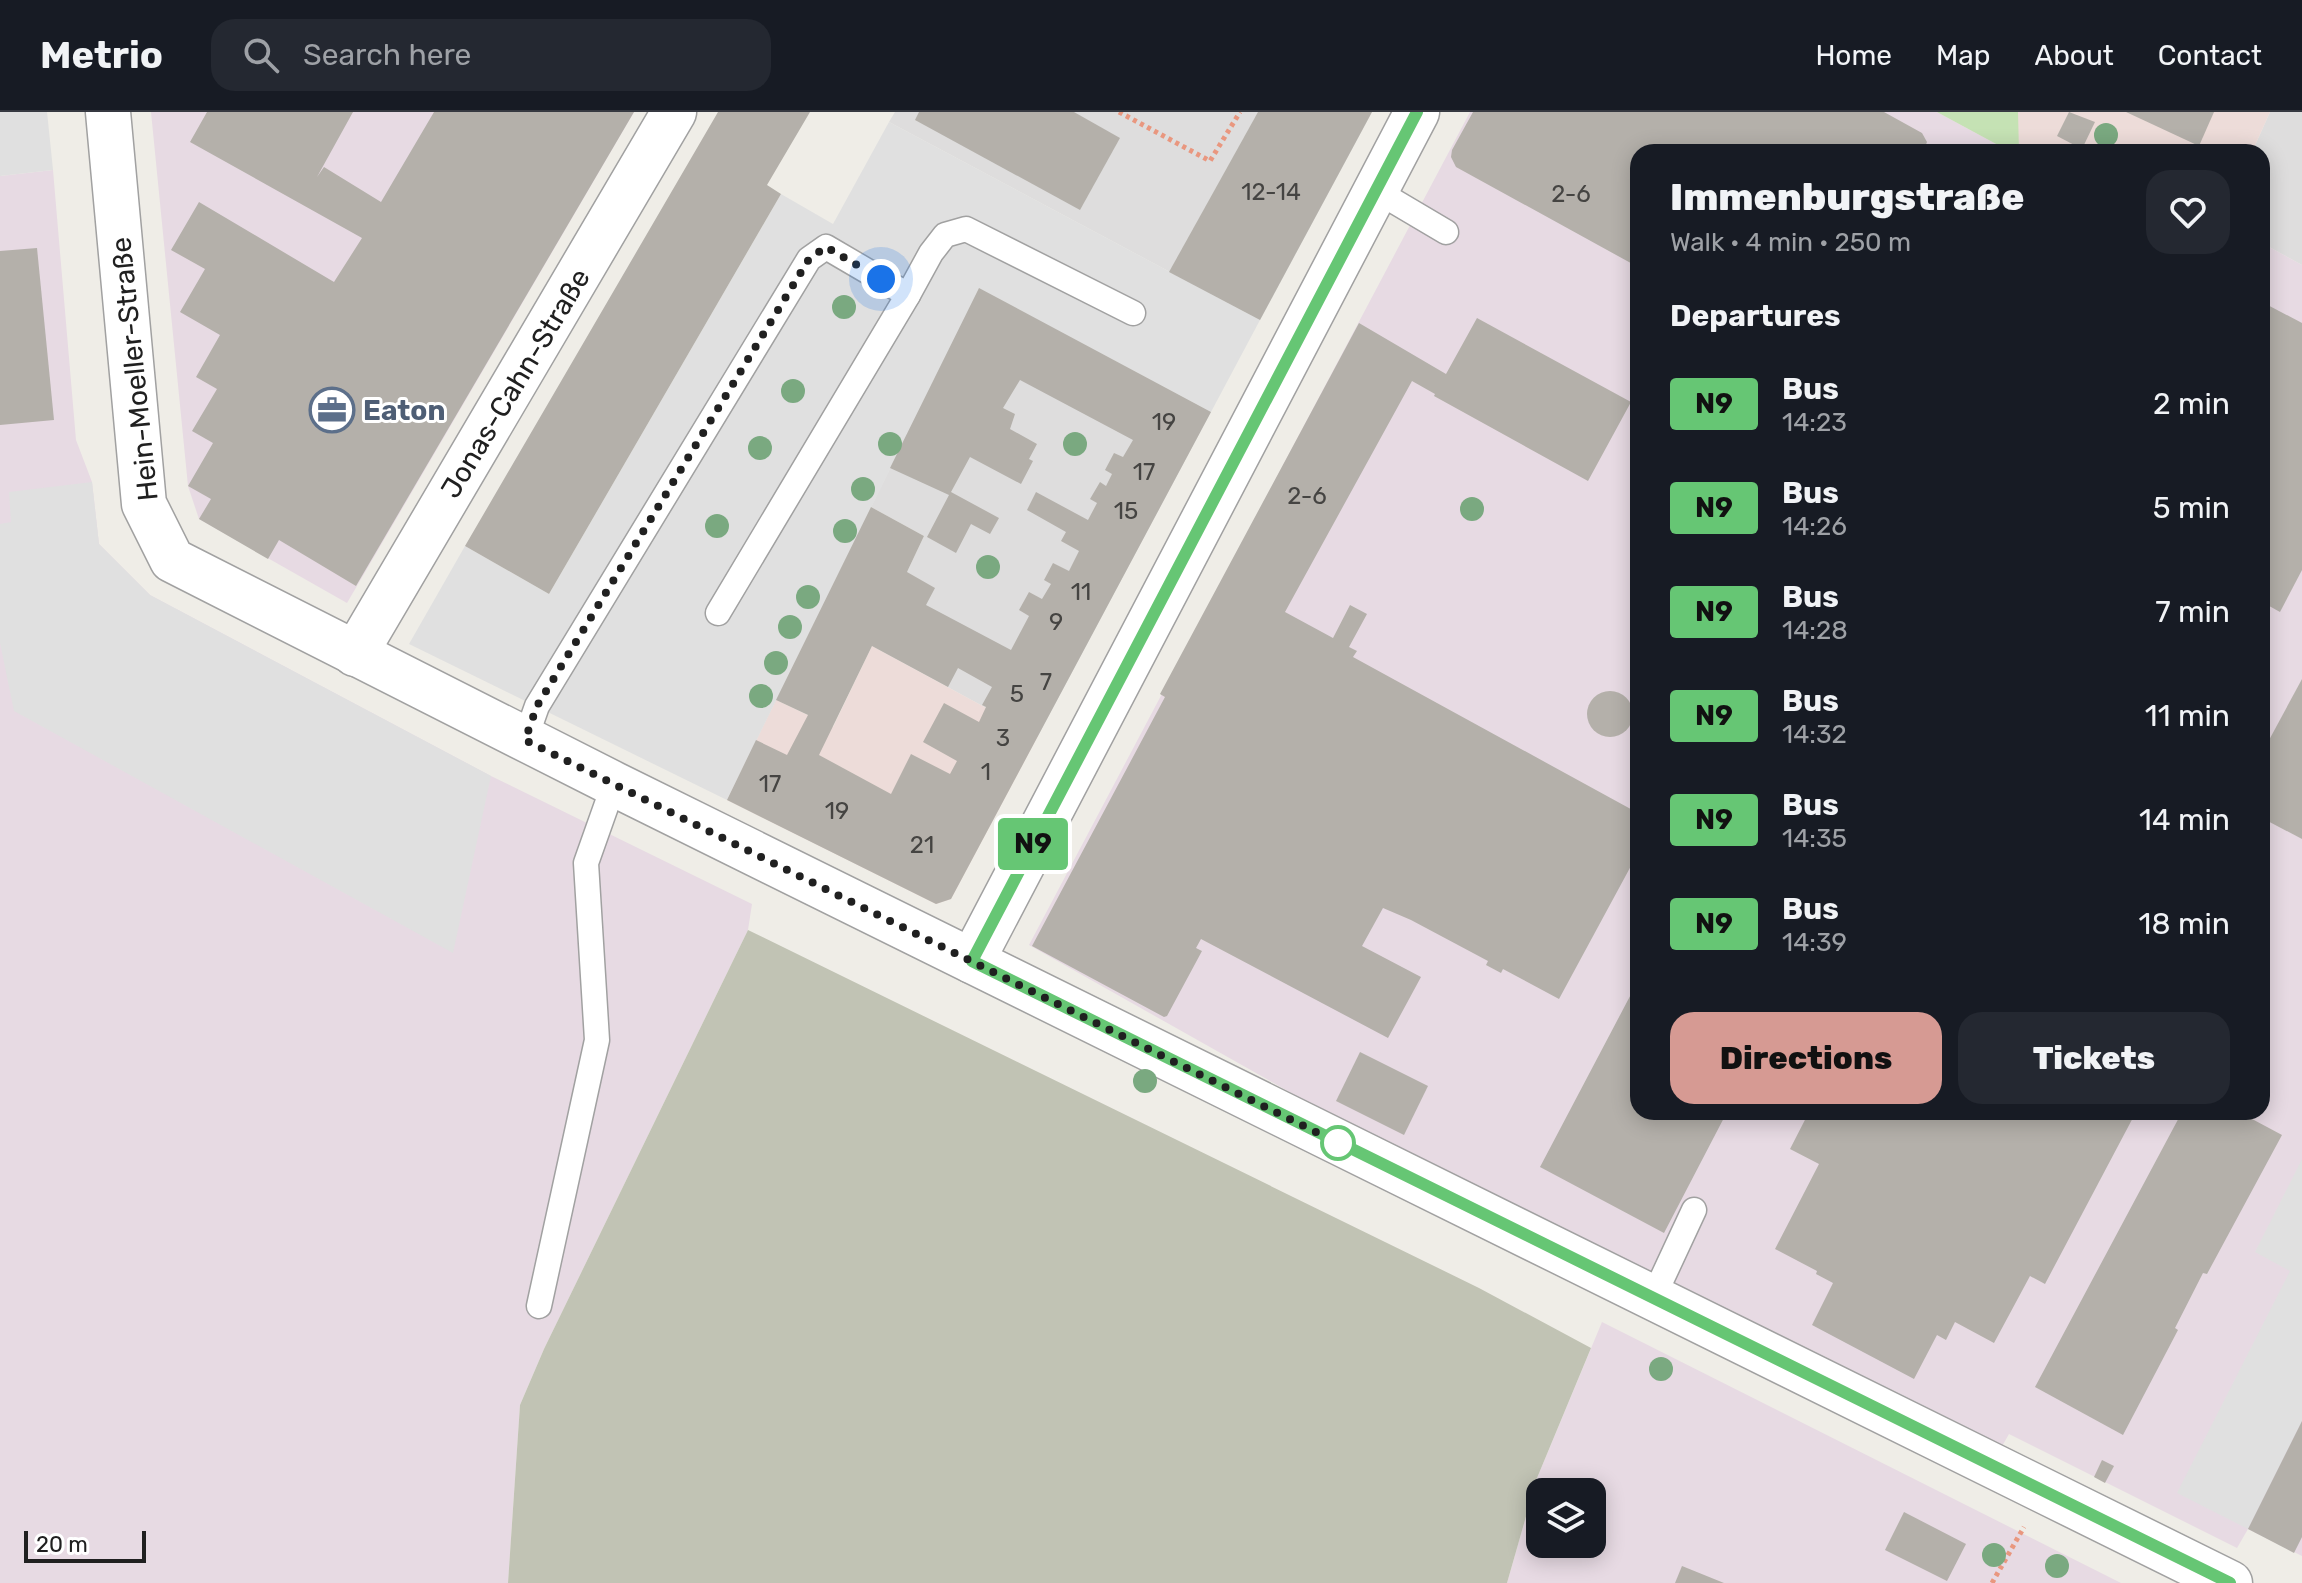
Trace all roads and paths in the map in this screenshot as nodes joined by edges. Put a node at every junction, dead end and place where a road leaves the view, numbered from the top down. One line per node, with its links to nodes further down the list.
1 (108, 112): 11 (street, Hein-Moeller-Straße)
2 (674, 112): 11 (street, Jonas-Cahn-Straße)
3 (1119, 112): 4 (path)
4 (1240, 112)
5 (1417, 112): 6 (street)
6 (1375, 190): 7 (lane); 14 (street)
7 (1446, 232)
8 (908, 295): 9 (lane); 10 (lane); 12 (lane)
9 (1133, 313)
10 (718, 613)
11 (355, 654): 12 (street, Hein-Moeller-Straße)
12 (525, 740): 13 (street, Hein-Moeller-Straße)
13 (614, 784): 14 (street, Hein-Moeller-Straße); 17 (lane)
14 (972, 961): 16 (street, Hein-Moeller-Straße)
15 (1694, 1210): 16 (lane)
16 (1653, 1298): 18 (street, Hein-Moeller-Straße)
17 (539, 1306)
18 (2045, 1492): 19 (path); 20 (street, Hein-Moeller-Straße)
19 (1992, 1583)
20 (2230, 1583)

